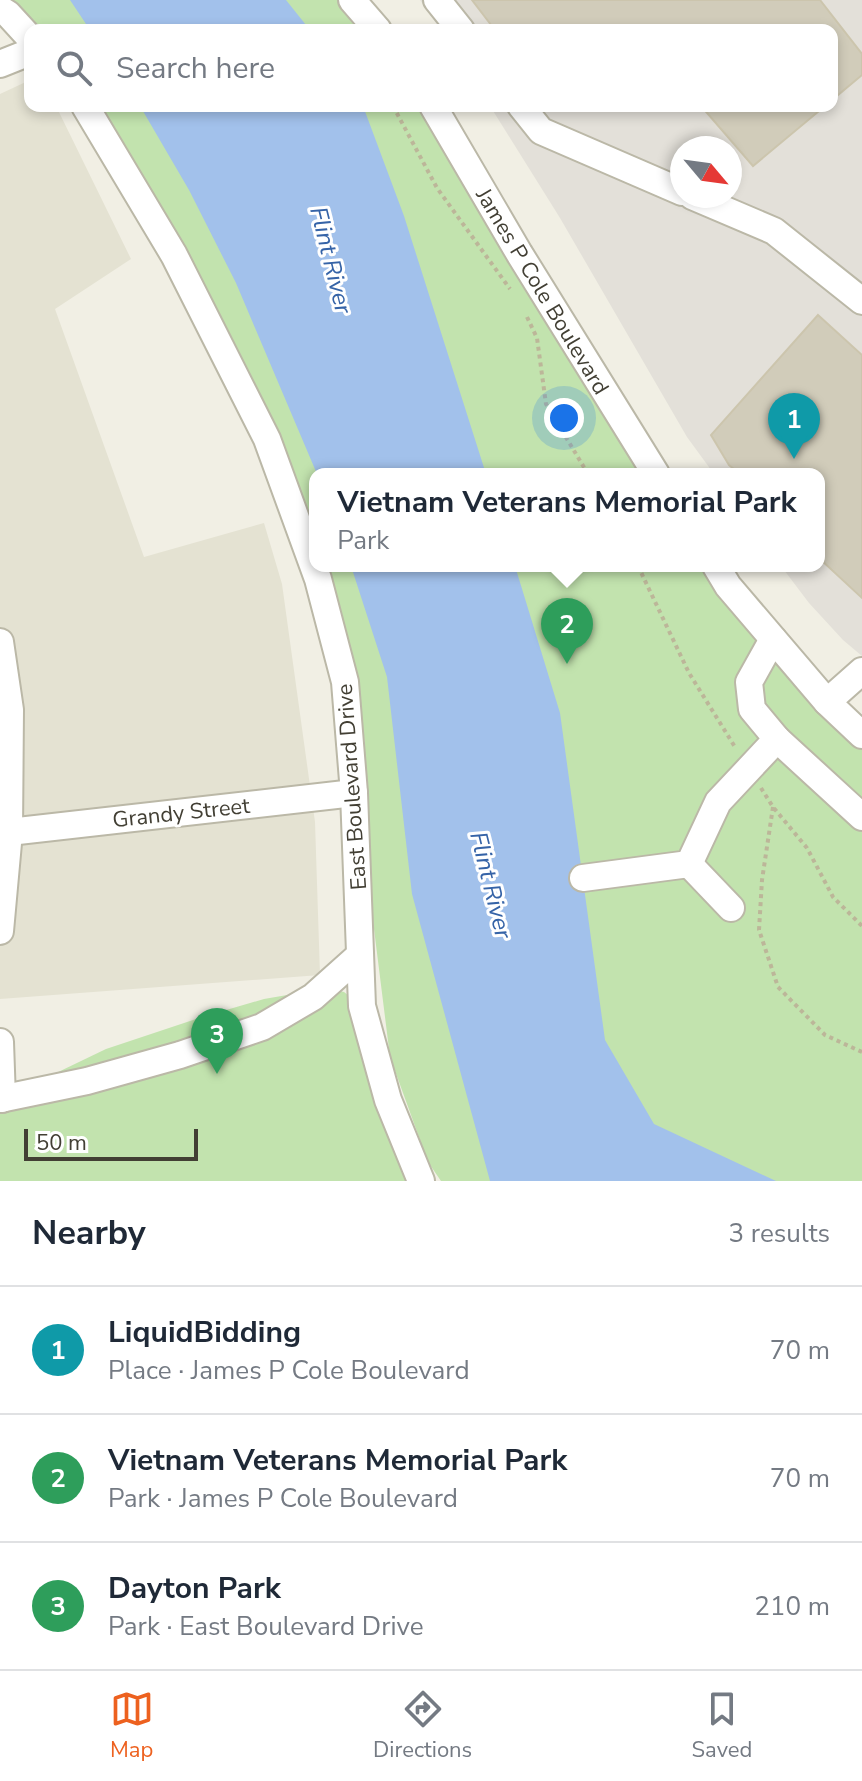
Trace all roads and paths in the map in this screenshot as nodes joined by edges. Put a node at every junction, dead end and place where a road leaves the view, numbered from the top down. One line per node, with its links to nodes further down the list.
1 (352, 0): 4 (street)
2 (437, 0): 5 (street)
3 (0, 9): 6 (street)
4 (373, 24)
5 (456, 24)
6 (24, 31)
7 (24, 54): 8 (street)
8 (0, 64)
9 (89, 112): 20 (street, East Boulevard Drive)
10 (396, 112): 15 (path)
11 (437, 112): 19 (street, James P Cole Boulevard)
12 (526, 112): 13 (street)
13 (670, 187)
14 (720, 208): 16 (street)
15 (515, 296)
16 (862, 301)
17 (523, 308): 18 (path)
18 (584, 468)
19 (652, 468)
20 (309, 554)
21 (315, 572): 29 (street, East Boulevard Drive)
22 (720, 572): 23 (street)
23 (773, 639): 26 (street); 28 (street)
24 (0, 642): 32 (street)
25 (862, 671): 26 (street)
26 (827, 702): 27 (street)
27 (862, 735)
28 (777, 739): 31 (street); 33 (street)
29 (354, 793): 32 (street, Grandy Street); 37 (street, East Boulevard Drive)
30 (773, 807): 39 (path)
31 (862, 817)
32 (9, 832): 36 (street)
33 (689, 864): 34 (street); 35 (street)
34 (583, 878)
35 (731, 908)
36 (0, 931)
37 (360, 955): 40 (street); 41 (street, East Boulevard Drive)
38 (0, 1042): 40 (street)
39 (862, 1052)
40 (1, 1099)
41 (421, 1181)

